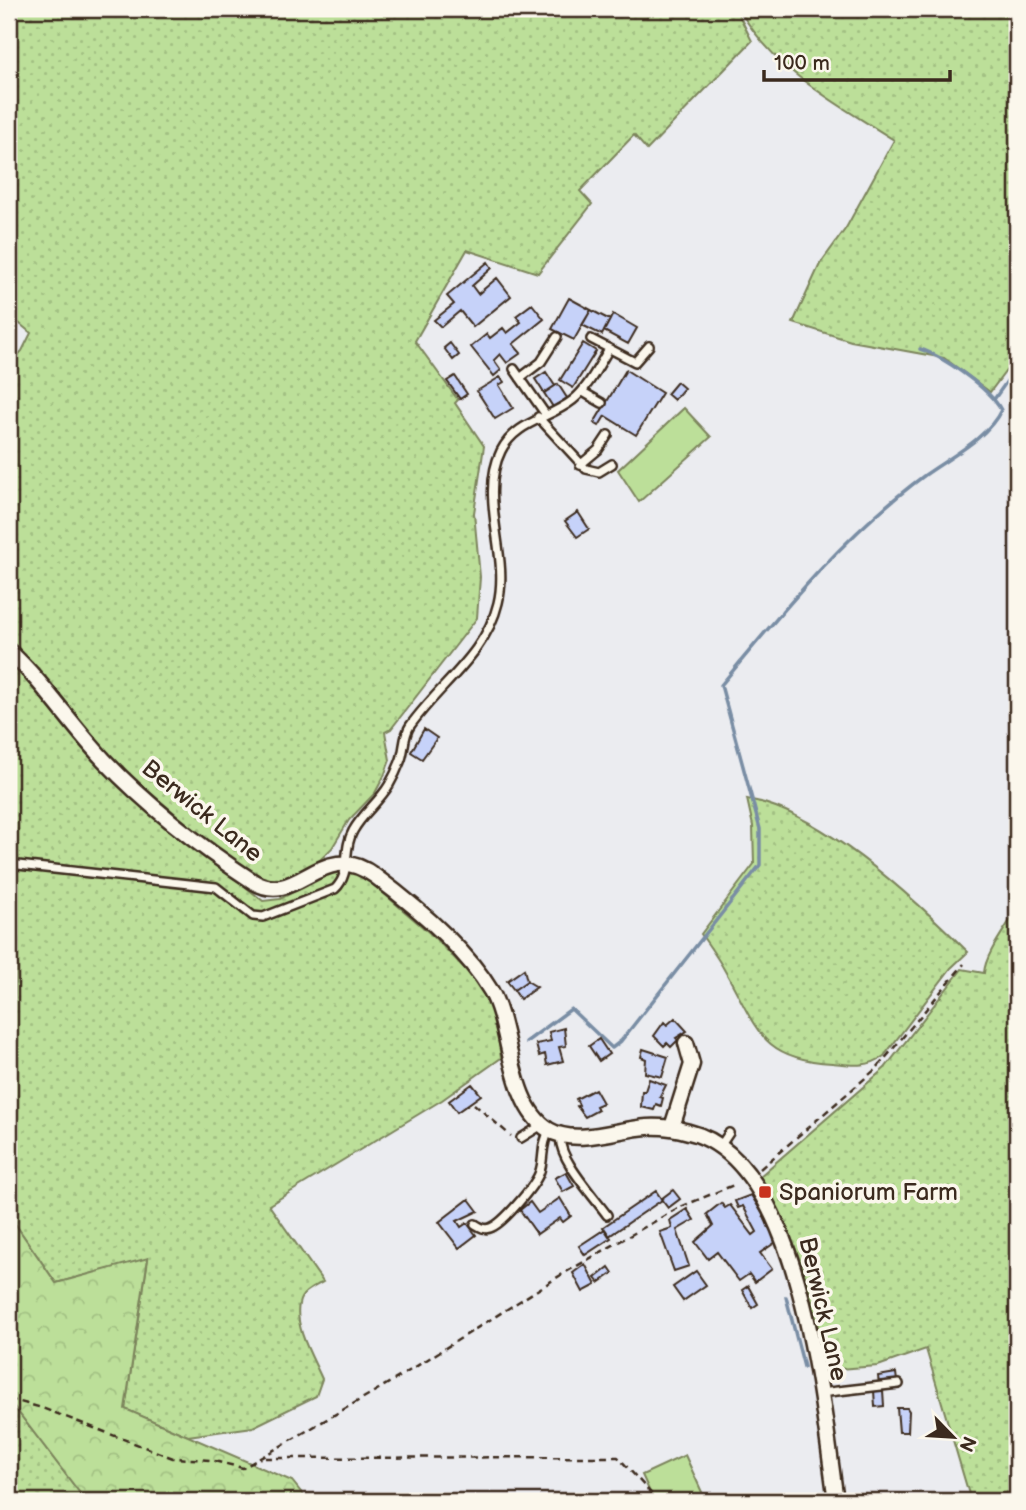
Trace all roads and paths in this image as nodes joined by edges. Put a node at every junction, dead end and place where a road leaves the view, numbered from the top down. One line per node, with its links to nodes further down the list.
1 (9, 327): 5 (lane)
2 (557, 337): 8 (lane)
3 (591, 339): 6 (lane)
4 (649, 346): 6 (lane)
5 (9, 347)
6 (609, 349): 9 (lane)
7 (514, 369): 8 (lane)
8 (520, 378): 11 (lane)
9 (583, 392): 10 (lane); 11 (lane)
10 (602, 403)
11 (542, 416): 14 (lane); 16 (lane)
12 (608, 435): 14 (lane)
13 (612, 464): 14 (lane)
14 (580, 465)
15 (9, 651): 16 (street, Berwick Lane)
16 (346, 863): 17 (lane); 22 (street)
17 (9, 864)
18 (964, 964): 24 (path)
19 (686, 1044): 21 (street)
20 (474, 1104): 23 (path)
21 (672, 1127): 22 (street, Berwick Lane); 24 (street, Berwick Lane)
22 (551, 1130): 23 (lane); 25 (lane); 26 (lane)
23 (521, 1138)
24 (750, 1174): 28 (street, Berwick Lane); 30 (path)
25 (607, 1215)
26 (475, 1224)
27 (899, 1384): 28 (lane)
28 (820, 1393): 32 (street, Berwick Lane)
29 (9, 1399): 30 (path)
30 (262, 1458): 31 (path)
31 (658, 1501)
32 (836, 1501)

